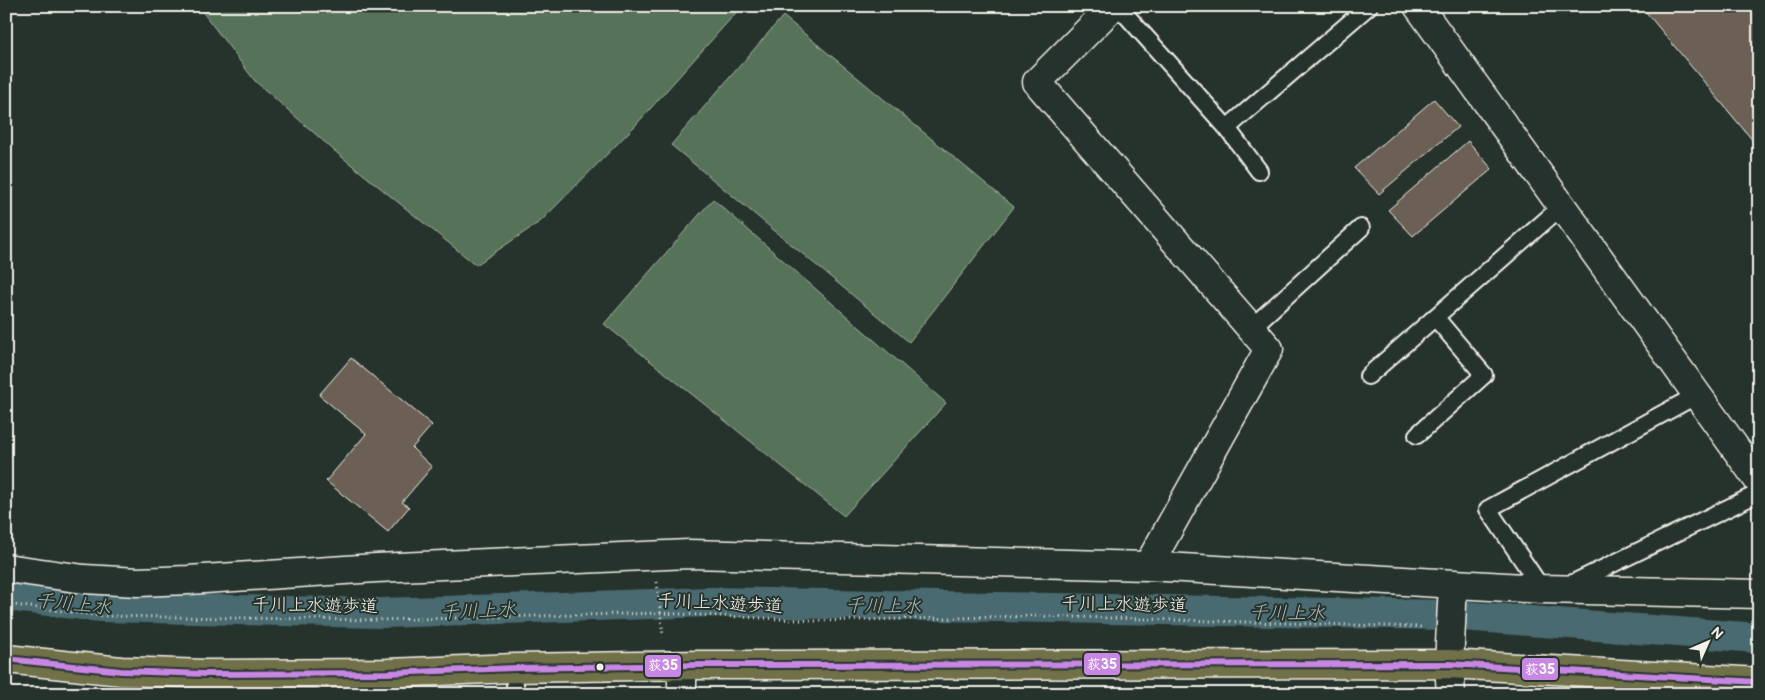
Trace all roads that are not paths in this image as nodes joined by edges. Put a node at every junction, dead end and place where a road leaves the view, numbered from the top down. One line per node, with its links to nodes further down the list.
1 (1114, 6): 10 (street)
2 (1118, 6): 5 (lane)
3 (1369, 6): 5 (lane)
4 (1418, 6): 7 (street)
5 (1227, 128): 6 (lane)
6 (1259, 171)
7 (1562, 206): 9 (lane); 12 (street)
8 (1360, 228): 10 (lane)
9 (1435, 317): 11 (lane); 13 (lane)
10 (1251, 328): 16 (street)
11 (1368, 376)
12 (1697, 395): 14 (street); 19 (lane)
13 (1417, 435)
14 (1759, 481)
15 (1759, 493): 19 (lane)
16 (1148, 566): 17 (street); 18 (street)
17 (6, 568)
18 (1453, 584): 19 (street); 22 (street)
19 (1551, 589): 20 (street)
20 (1759, 594)
21 (6, 659): 24 (main road)
22 (1449, 664): 23 (main road); 25 (main road); 27 (street)
23 (682, 666): 24 (main road); 26 (street)
24 (516, 681)
25 (1759, 682)
26 (682, 694)
27 (1451, 694)

